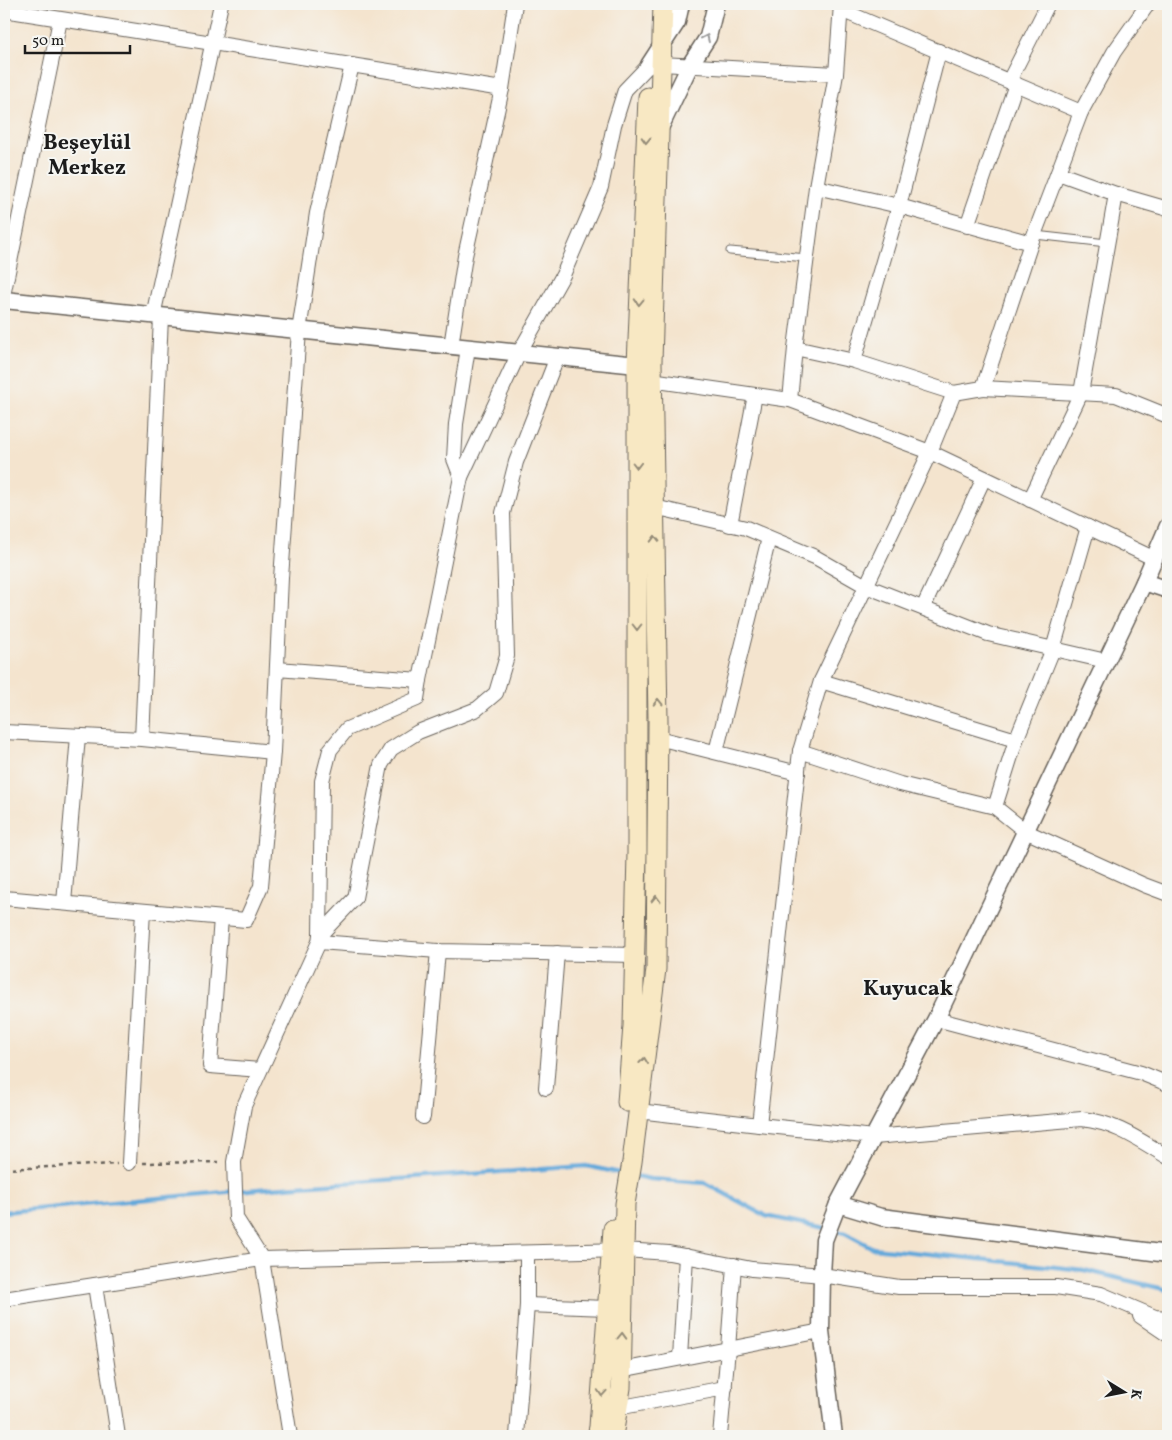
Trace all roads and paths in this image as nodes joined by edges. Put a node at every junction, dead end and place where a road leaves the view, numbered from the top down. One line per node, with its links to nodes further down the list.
1 (221, 4): 12 (street)
2 (515, 4): 20 (street)
3 (650, 4): 16 (main road)
4 (663, 4): 13 (main road)
5 (681, 4): 13 (street)
6 (716, 4): 17 (street, one-way to 6)
7 (1048, 4): 19 (street)
8 (1148, 4): 21 (street)
9 (841, 7): 14 (street); 18 (street)
10 (4, 10): 11 (street)
11 (60, 20): 12 (street); 33 (street)
12 (213, 44): 15 (street); 35 (street)
13 (662, 44): 16 (main road)
14 (939, 51): 19 (street); 26 (street)
15 (352, 65): 20 (street); 36 (street)
16 (655, 65): 17 (street); 22 (main road); 39 (street); 42 (main road, one-way to 42)
17 (690, 65): 18 (street); 22 (street)
18 (836, 74): 24 (street)
19 (1013, 82): 21 (street); 28 (street)
20 (502, 89): 37 (street)
21 (1081, 112): 23 (street)
22 (660, 128): 42 (main road)
23 (1058, 173): 25 (street); 29 (street)
24 (816, 187): 26 (street); 32 (street)
25 (1116, 194): 27 (street); 30 (street)
26 (898, 206): 28 (street); 41 (street)
27 (1168, 208)
28 (968, 226): 29 (street)
29 (1033, 239): 30 (lane); 43 (street)
30 (1107, 243): 45 (street)
31 (730, 251): 32 (lane)
32 (807, 258): 38 (street)
33 (4, 291)
34 (4, 300): 35 (street)
35 (157, 316): 36 (street); 72 (street)
36 (299, 331): 37 (street); 65 (street)
37 (459, 347): 39 (street); 50 (street)
38 (795, 348): 41 (street); 47 (street)
39 (519, 353): 40 (street); 50 (street)
40 (557, 357): 42 (street); 85 (street)
41 (854, 361): 44 (street)
42 (647, 369): 46 (street); 53 (main road); 70 (main road, one-way to 70)
43 (983, 388): 44 (street); 45 (street)
44 (954, 393): 49 (street)
45 (1081, 393): 48 (street); 52 (street)
46 (755, 395): 47 (street); 54 (street)
47 (790, 400): 49 (street)
48 (1168, 416)
49 (930, 452): 51 (street); 60 (street)
50 (461, 477): 66 (street)
51 (984, 478): 52 (street); 62 (street)
52 (1030, 500): 56 (street)
53 (654, 507): 54 (street); 71 (main road, one-way to 53)
54 (730, 525): 57 (street)
55 (1168, 526): 58 (street)
56 (1088, 528): 58 (street); 63 (street)
57 (768, 538): 60 (street); 76 (street)
58 (1155, 559): 59 (street)
59 (1144, 582): 61 (street); 64 (street)
60 (866, 586): 62 (street); 67 (street)
61 (1168, 590)
62 (923, 608): 63 (street)
63 (1053, 649): 64 (street); 73 (street)
64 (1106, 661): 79 (street)
65 (277, 669): 66 (street); 75 (street)
66 (420, 680): 85 (street)
67 (821, 681): 73 (street); 74 (street)
68 (4, 732): 69 (street)
69 (78, 736): 72 (street); 82 (street)
70 (637, 738): 71 (main road); 88 (main road)
71 (658, 738): 76 (street); 93 (main road, one-way to 71)
72 (142, 739): 75 (street)
73 (1016, 740): 78 (street)
74 (800, 751): 77 (street); 78 (street)
75 (273, 752): 84 (street)
76 (716, 752): 77 (street)
77 (798, 773): 95 (street)
78 (995, 807): 79 (street)
79 (1025, 831): 80 (street); 89 (street)
80 (1168, 894)
81 (4, 898): 82 (street)
82 (64, 903): 83 (street)
83 (143, 910): 84 (street); 98 (street)
84 (222, 918): 90 (street)
85 (320, 938): 86 (street); 90 (street)
86 (438, 951): 87 (street); 94 (street)
87 (557, 953): 88 (street); 92 (street)
88 (635, 954): 93 (main road)
89 (936, 1018): 91 (street); 96 (street)
90 (260, 1070): 104 (street)
91 (1168, 1084)
92 (546, 1088)
93 (632, 1110): 95 (street); 100 (main road)
94 (423, 1117)
95 (760, 1125): 96 (street)
96 (874, 1137): 97 (street); 99 (street)
97 (1168, 1157)
98 (129, 1163)
99 (835, 1212): 102 (street); 106 (street)
100 (618, 1251): 101 (street); 103 (street); 111 (main road); 117 (main road, one-way to 100)
101 (527, 1253): 104 (street); 110 (street)
102 (1168, 1254)
103 (686, 1256): 105 (street); 116 (street)
104 (262, 1259): 107 (street); 121 (street)
105 (734, 1265): 106 (street); 115 (street)
106 (822, 1275): 109 (street); 113 (street)
107 (96, 1285): 108 (street); 120 (street)
108 (4, 1299)
109 (1124, 1304): 112 (street); 114 (street)
110 (527, 1305): 111 (street); 122 (street)
111 (607, 1308): 123 (main road, one-way to 123)
112 (1168, 1318)
113 (821, 1331): 115 (street); 126 (street)
114 (1168, 1335)
115 (728, 1349): 116 (street); 118 (street)
116 (680, 1358): 117 (street)
117 (621, 1370): 119 (main road)
118 (725, 1388): 119 (street); 125 (street)
119 (618, 1408): 124 (main road)
120 (118, 1436)
121 (290, 1436)
122 (517, 1436)
123 (597, 1436)
124 (613, 1436)
125 (720, 1436)
126 (834, 1436)

